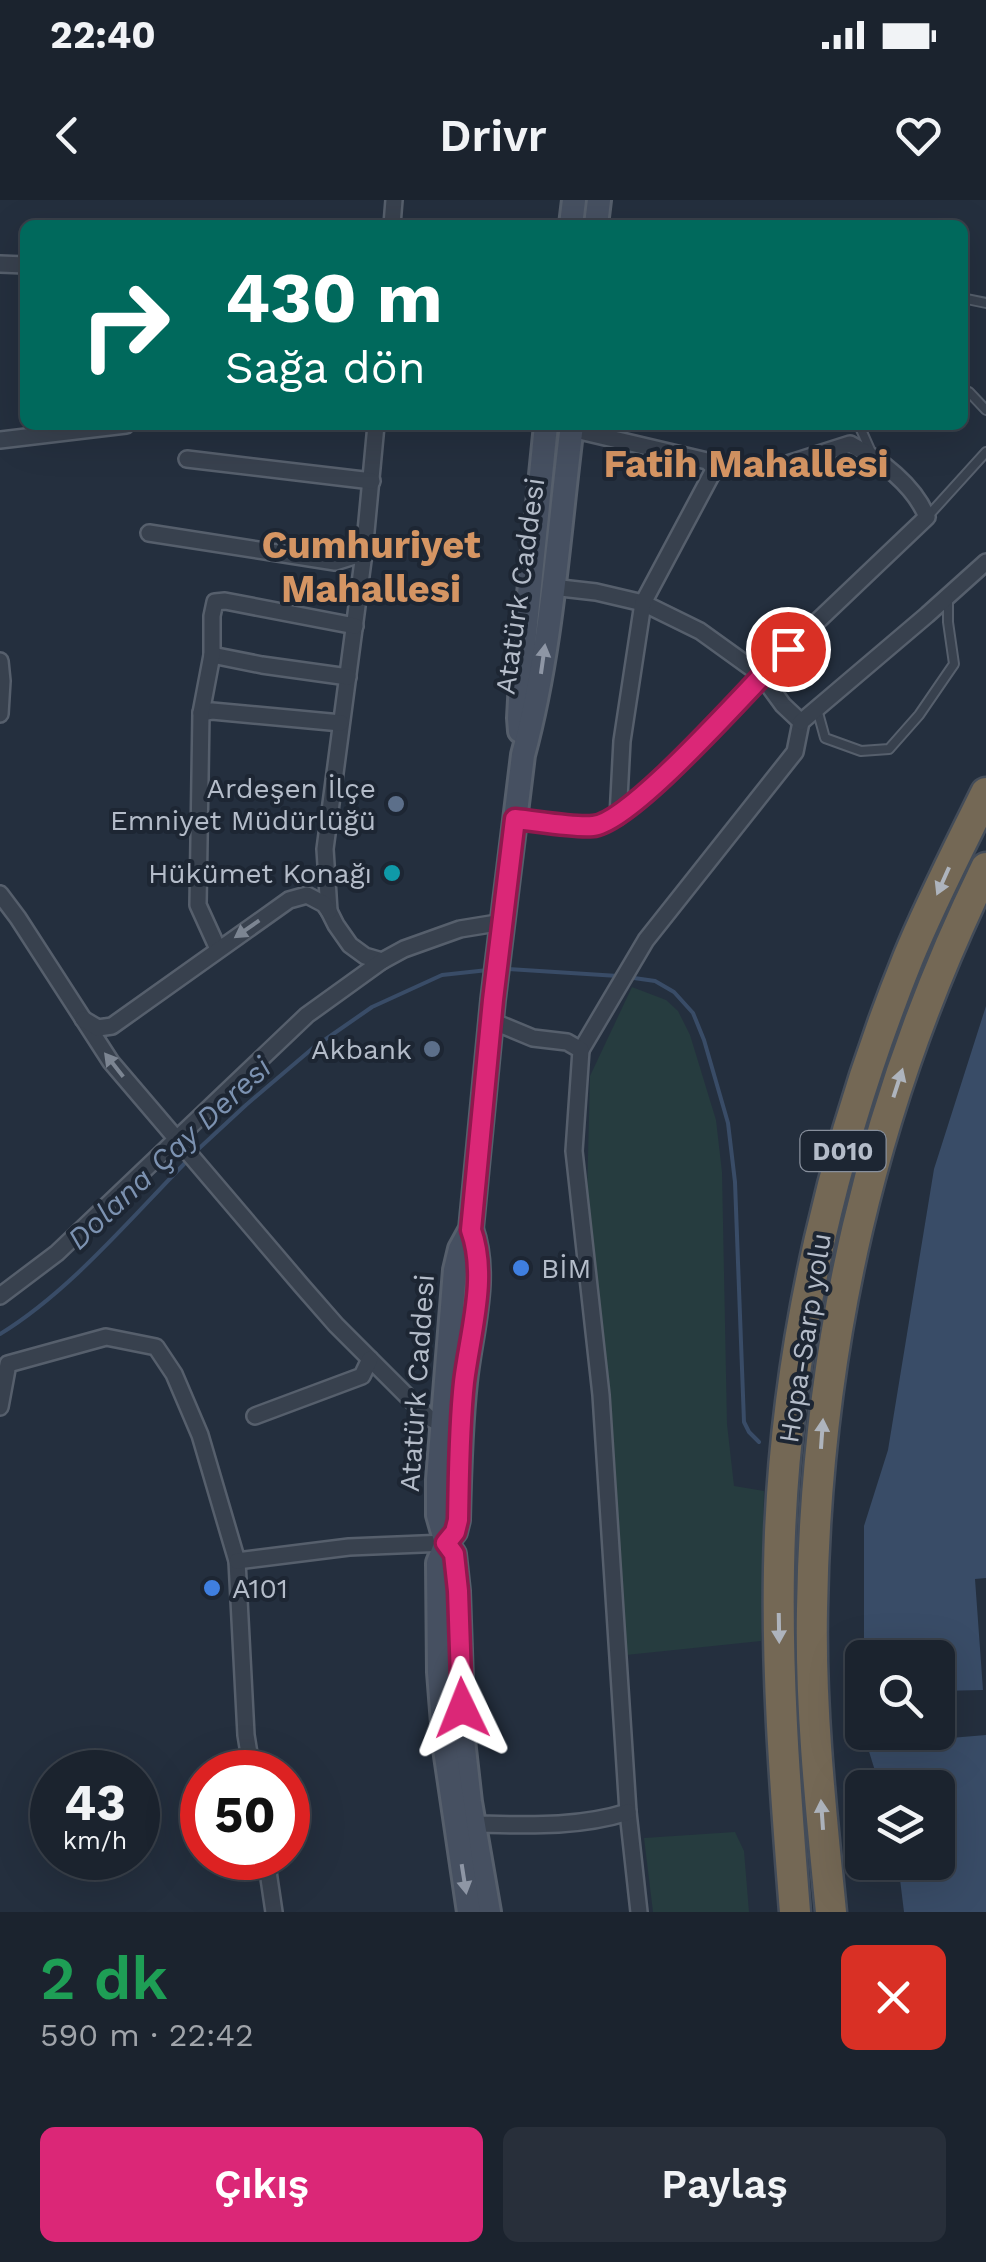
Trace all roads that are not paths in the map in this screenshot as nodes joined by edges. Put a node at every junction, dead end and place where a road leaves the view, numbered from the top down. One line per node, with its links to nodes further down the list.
1 (968, 392): 2 (lane)
2 (986, 410)
3 (84, 430): 9 (street)
4 (376, 430): 14 (street)
5 (545, 430): 32 (main road, Atatürk Caddesi)
6 (571, 430): 19 (main road, Atatürk Caddesi)
7 (861, 430): 11 (lane)
8 (617, 432): 13 (street)
9 (0, 440)
10 (986, 452): 15 (lane)
11 (873, 456): 13 (street); 15 (street)
12 (186, 458): 14 (street)
13 (715, 468): 21 (street)
14 (372, 481): 17 (street)
15 (927, 518): 25 (street)
16 (149, 533): 17 (street)
17 (364, 553): 22 (street)
18 (986, 562): 20 (street)
19 (552, 587): 21 (street); 32 (main road, Atatürk Caddesi, one-way to 19)
20 (948, 596): 27 (street); 27 (lane)
21 (643, 603): 25 (street); 34 (street)
22 (355, 626): 23 (street); 26 (street)
23 (212, 655): 26 (street); 28 (street)
24 (0, 661): 29 (street)
25 (761, 675): 30 (street); 34 (street)
26 (348, 677): 31 (street)
27 (816, 709): 30 (street)
28 (200, 713): 31 (street); 40 (street)
29 (0, 714)
30 (801, 722): 44 (street)
31 (341, 723): 38 (street)
32 (523, 755): 35 (main road, Atatürk Caddesi)
33 (986, 793): 63 (highway, Hopa-Sarp yolu / D010, one-way to 63)
34 (618, 816): 35 (street)
35 (515, 819): 39 (main road, Atatürk Caddesi)
36 (986, 868): 64 (highway, Hopa-Sarp yolu / D010, one-way to 36)
37 (0, 894): 43 (street)
38 (330, 911): 40 (street, one-way to 40); 41 (street)
39 (502, 932): 41 (street); 42 (main road, Atatürk Caddesi)
40 (218, 950): 43 (street)
41 (382, 961): 45 (street)
42 (492, 1011): 44 (street); 46 (main road, Atatürk Caddesi)
43 (80, 1017): 45 (street, one-way to 43)
44 (580, 1050): 56 (street)
45 (179, 1142): 47 (street); 49 (street)
46 (471, 1230): 52 (main road, Atatürk Caddesi); 53 (main road, Atatürk Caddesi)
47 (0, 1296)
48 (3, 1355): 50 (street); 54 (street)
49 (370, 1359): 51 (street); 52 (street)
50 (0, 1407)
51 (256, 1416)
52 (443, 1416): 53 (main road, Atatürk Caddesi)
53 (446, 1543): 54 (street); 57 (main road, Atatürk Caddesi); 60 (main road, Atatürk Caddesi, one-way to 60)
54 (236, 1561): 55 (street)
55 (248, 1750)
56 (628, 1812): 57 (street); 62 (street)
57 (474, 1824): 61 (main road, Atatürk Caddesi)
58 (269, 1880): 59 (street)
59 (274, 1912)
60 (469, 1912)
61 (489, 1912)
62 (639, 1912)
63 (795, 1912)
64 (830, 1912)

